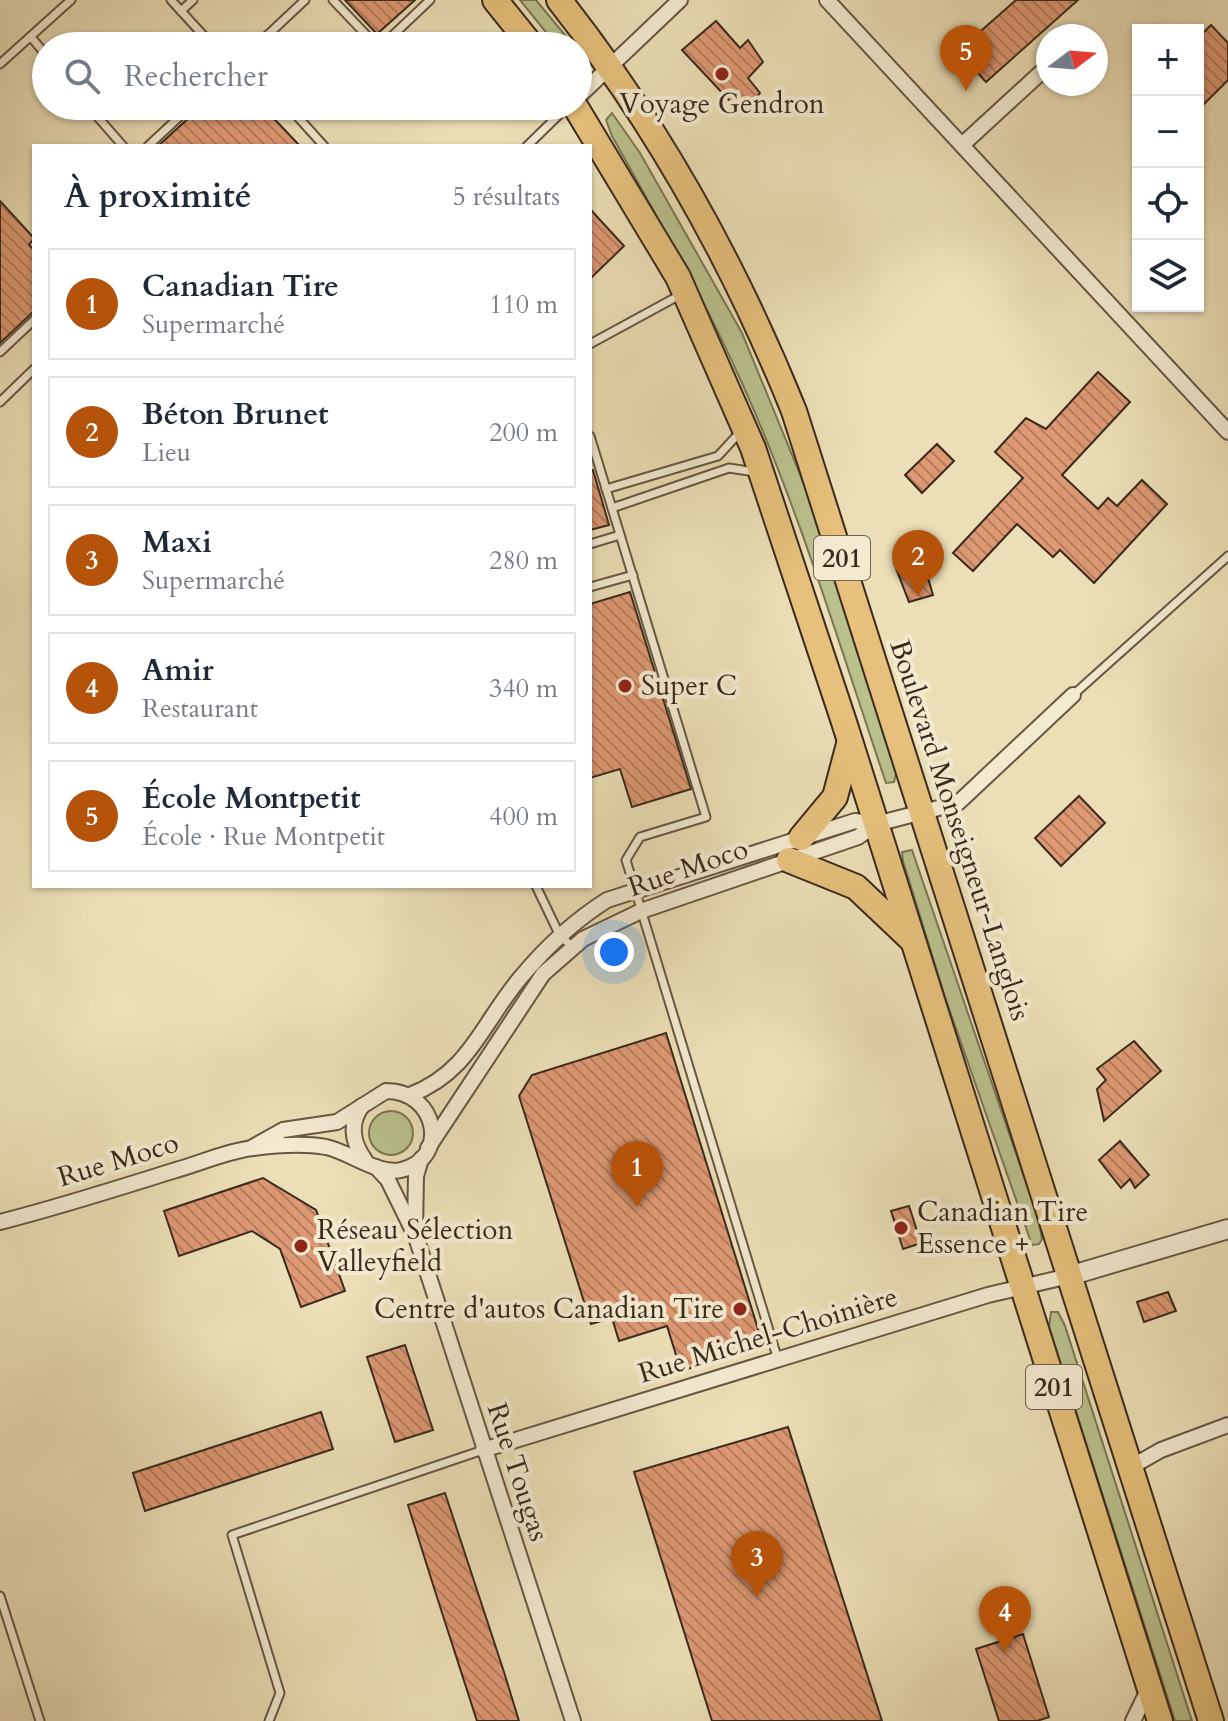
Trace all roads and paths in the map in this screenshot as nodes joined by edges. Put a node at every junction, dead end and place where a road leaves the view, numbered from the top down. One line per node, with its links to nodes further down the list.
1 (71, 0): 12 (lane)
2 (171, 0): 11 (lane)
3 (193, 0): 11 (lane)
4 (305, 0): 14 (lane)
5 (333, 0): 15 (lane)
6 (430, 0): 16 (lane)
7 (495, 0): 17 (highway)
8 (559, 0): 18 (highway, Boulevard Monseigneur-Langlois / 201)
9 (680, 0): 22 (street)
10 (827, 0): 34 (street)
11 (181, 11): 13 (lane)
12 (36, 32)
13 (200, 32)
14 (271, 32)
15 (363, 32)
16 (396, 32)
17 (521, 32)
18 (583, 32)
19 (31, 37): 21 (lane)
20 (592, 44): 22 (highway, Boulevard Monseigneur-Langlois / 201)
21 (0, 64)
22 (609, 67): 24 (street); 54 (highway, Boulevard Monseigneur-Langlois / 201)
23 (1036, 77): 34 (street)
24 (592, 83)
25 (100, 120): 30 (lane)
26 (176, 120): 31 (lane)
27 (301, 120): 32 (lane)
28 (554, 120): 33 (lane)
29 (584, 120): 35 (highway, 201)
30 (121, 144)
31 (150, 144)
32 (322, 144)
33 (529, 144)
34 (962, 145): 42 (street)
35 (686, 292): 37 (lane); 41 (highway, 201)
36 (32, 322): 38 (lane)
37 (592, 343)
38 (0, 352)
39 (32, 371): 40 (lane)
40 (0, 402)
41 (745, 426): 44 (highway, 201); 45 (lane)
42 (1228, 432)
43 (592, 443): 45 (lane)
44 (762, 474): 46 (lane); 53 (highway, 201)
45 (606, 489): 46 (lane)
46 (612, 508): 47 (lane)
47 (620, 535): 48 (lane); 50 (lane)
48 (592, 543)
49 (1228, 556): 52 (lane)
50 (633, 575): 51 (lane); 59 (lane)
51 (592, 586)
52 (1073, 695): 54 (street, Rue Moco)
53 (850, 742): 55 (highway, 201); 56 (highway)
54 (923, 811): 55 (street, Rue Moco); 72 (highway, Boulevard Monseigneur-Langlois / 201)
55 (876, 824): 56 (street, Rue Moco); 57 (street, Rue Moco); 62 (highway, 201)
56 (801, 838): 59 (street, Rue Moco)
57 (789, 860): 60 (street, Rue Moco); 62 (highway)
58 (537, 888): 61 (lane)
59 (635, 890): 60 (lane); 61 (street, Rue Moco)
60 (641, 911): 63 (street, Rue Moco); 74 (lane)
61 (560, 936): 63 (lane); 64 (street, Rue Moco)
62 (913, 940): 73 (highway, 201)
63 (573, 947): 67 (street, Rue Moco)
64 (410, 1095): 65 (street, Rue Moco); 67 (street)
65 (364, 1102): 66 (street, Rue Moco); 68 (street)
66 (251, 1148): 68 (street, Rue Moco); 69 (street, Rue Moco)
67 (425, 1153): 68 (street, Rue Moco); 71 (street, Rue Tougas)
68 (370, 1164): 71 (street, Rue Tougas)
69 (0, 1222)
70 (1228, 1229): 72 (street)
71 (416, 1237): 76 (street, Rue Tougas)
72 (1069, 1276): 73 (street, Rue Michel-Choinière); 77 (highway, Boulevard Monseigneur-Langlois / 201)
73 (1022, 1285): 74 (street, Rue Michel-Choinière); 79 (highway, 201)
74 (778, 1360): 76 (street, Rue Michel-Choinière)
75 (1228, 1425): 77 (street)
76 (483, 1450): 81 (lane); 82 (street, Rue Tougas)
77 (1131, 1467): 85 (highway, Boulevard Monseigneur-Langlois / 201)
78 (0, 1596): 80 (lane)
79 (1149, 1687): 83 (street); 84 (highway, 201)
80 (40, 1721)
81 (269, 1721)
82 (573, 1721)
83 (1133, 1721)
84 (1160, 1721)
85 (1211, 1721)

